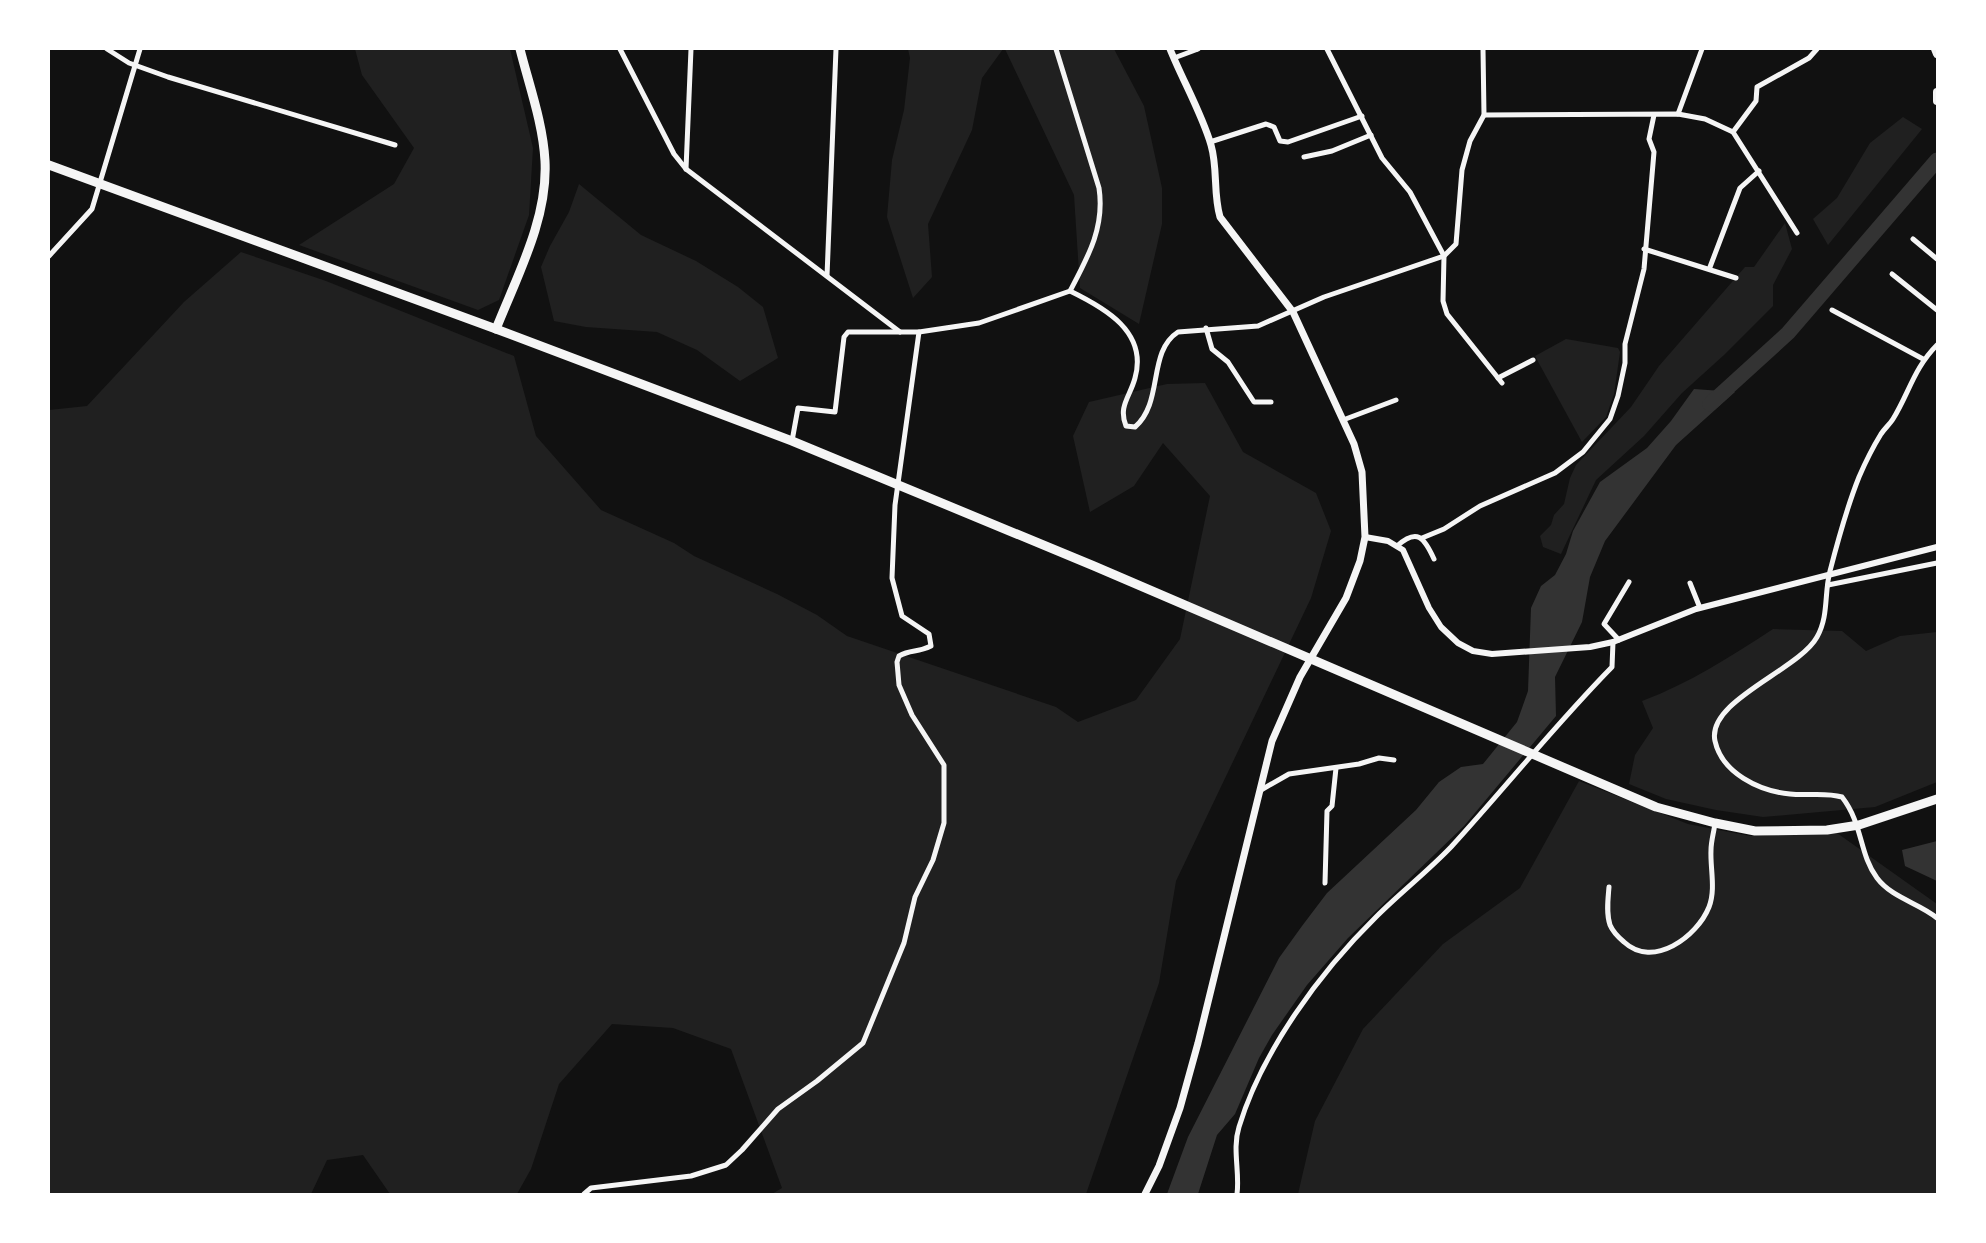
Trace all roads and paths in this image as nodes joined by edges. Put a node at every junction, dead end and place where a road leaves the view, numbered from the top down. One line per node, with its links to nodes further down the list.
1 (107, 49): 17 (street)
2 (140, 49): 17 (street)
3 (520, 49): 48 (highway)
4 (620, 49): 30 (street)
5 (691, 49): 30 (street)
6 (836, 49): 41 (street)
7 (1056, 49): 43 (street)
8 (1170, 49): 16 (main road)
9 (1198, 49): 16 (street)
10 (1327, 49): 23 (street)
11 (1483, 49): 21 (street)
12 (1702, 49): 20 (street)
13 (1817, 49): 24 (street)
14 (1935, 49): 15 (main road)
15 (1937, 54)
16 (1174, 58): 26 (main road)
17 (134, 65): 27 (street); 32 (street)
18 (1937, 92): 19 (main road)
19 (1937, 101)
20 (1678, 114): 22 (street); 24 (street)
21 (1484, 115): 22 (street); 37 (street)
22 (1654, 115): 35 (street)
23 (1362, 116): 25 (street); 26 (street)
24 (1733, 132): 31 (street)
25 (1371, 135): 28 (street); 37 (street)
26 (1210, 142): 46 (main road)
27 (395, 144)
28 (1304, 157)
29 (49, 165): 32 (highway)
30 (686, 169): 41 (street)
31 (1759, 171): 33 (street); 39 (street)
32 (98, 184): 36 (street); 48 (highway)
33 (1797, 232)
34 (1913, 239): 38 (street)
35 (1644, 249): 39 (street); 62 (street)
36 (49, 256)
37 (1444, 256): 46 (street); 54 (street)
38 (1937, 259)
39 (1710, 268): 42 (street)
40 (1892, 274): 45 (street)
41 (827, 276): 49 (street)
42 (1736, 278)
43 (1070, 291): 47 (street); 50 (street)
44 (1832, 310): 52 (street)
45 (1937, 310)
46 (1293, 312): 47 (street); 58 (main road)
47 (1206, 328): 57 (street)
48 (496, 329): 59 (highway)
49 (901, 332): 50 (street); 59 (street)
50 (918, 332): 60 (street)
51 (1937, 345): 52 (street)
52 (1923, 359): 67 (street)
53 (1533, 360): 54 (street)
54 (1498, 378): 55 (street)
55 (1502, 383)
56 (1396, 400): 58 (street)
57 (1271, 402)
58 (1343, 420): 61 (main road)
59 (792, 441): 60 (highway)
60 (899, 484): 77 (highway); 82 (street)
61 (1365, 537): 63 (street); 75 (main road)
62 (1422, 538): 63 (street); 65 (street)
63 (1396, 546): 72 (street)
64 (1937, 547): 67 (street)
65 (1434, 559)
66 (1937, 563): 70 (street)
67 (1829, 574): 70 (street); 71 (street)
68 (1629, 582): 72 (street)
69 (1690, 583): 71 (street)
70 (1828, 585): 78 (street)
71 (1700, 608): 72 (street)
72 (1616, 641): 84 (street)
73 (1394, 760): 74 (street)
74 (1336, 768): 75 (street); 79 (street)
75 (1261, 790): 83 (main road)
76 (1937, 799): 78 (highway)
77 (1715, 823): 78 (highway); 80 (street)
78 (1859, 825): 81 (street)
79 (1325, 882)
80 (1609, 886)
81 (1937, 918)
82 (584, 1194)
83 (1145, 1194)
84 (1237, 1194)

